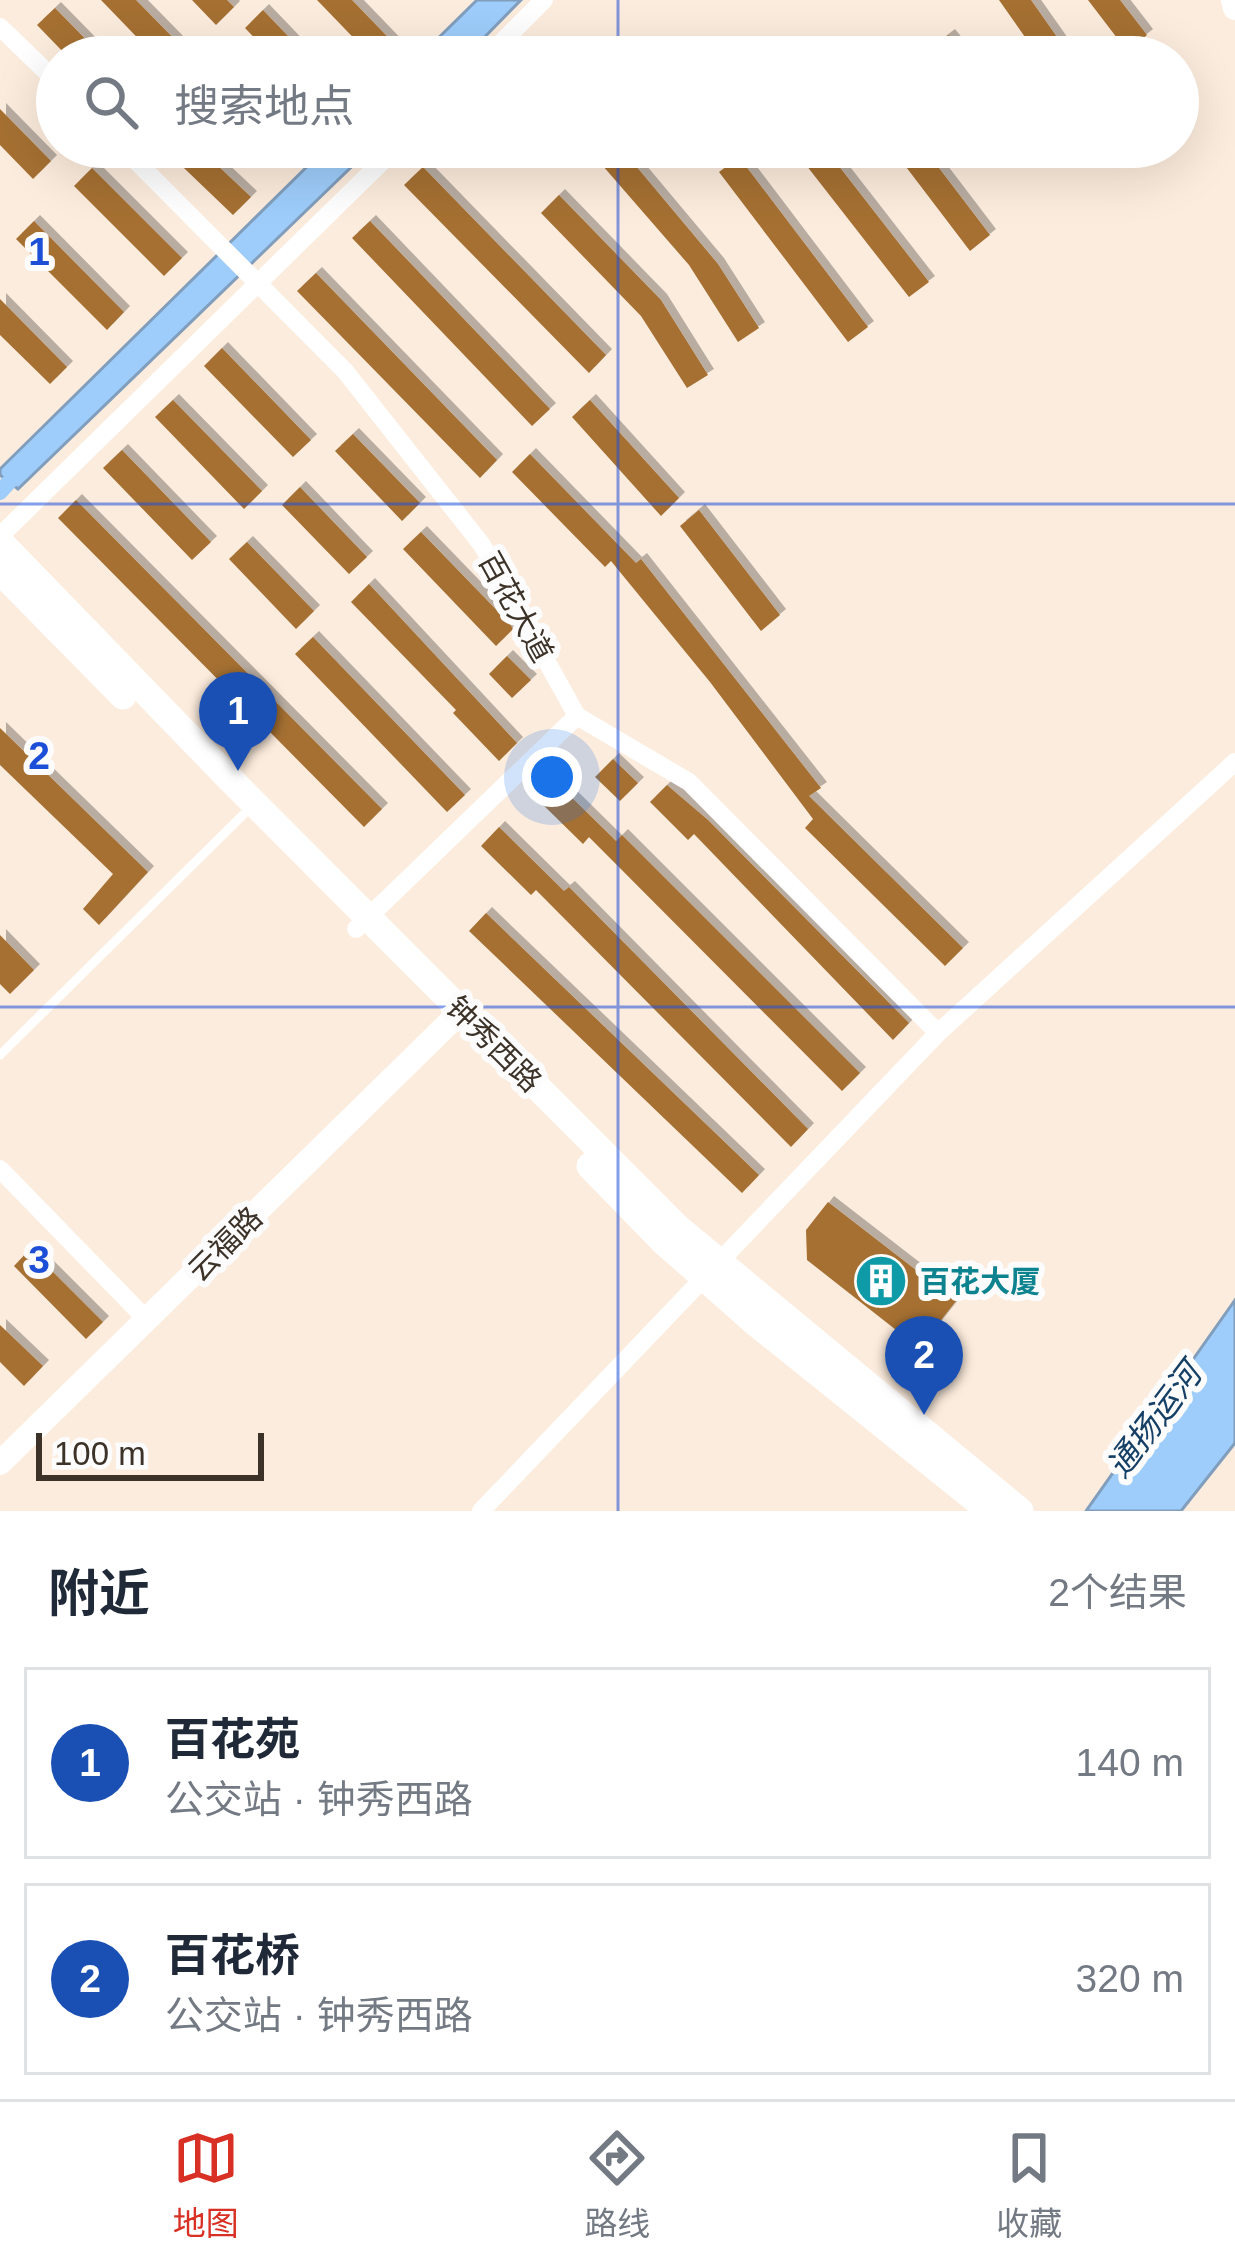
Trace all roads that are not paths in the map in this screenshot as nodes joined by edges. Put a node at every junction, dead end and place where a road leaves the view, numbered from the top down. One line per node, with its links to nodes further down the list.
1 (544, 0): 3 (street)
2 (0, 27): 4 (street)
3 (508, 36)
4 (36, 62)
5 (143, 168): 7 (street, 百花大道)
6 (375, 168): 7 (street)
7 (254, 281): 8 (street); 10 (street, 百花大道)
8 (0, 539): 12 (main road, 钟秀西路)
9 (0, 571): 12 (main road, 钟秀西路)
10 (577, 716): 13 (street); 15 (street)
11 (1235, 762): 15 (street)
12 (249, 808): 13 (main road, 钟秀西路); 16 (lane)
13 (362, 924): 14 (main road, 钟秀西路); 18 (main road, 钟秀西路)
14 (448, 1023): 18 (main road, 钟秀西路); 19 (street, 云福路)
15 (938, 1033): 18 (street)
16 (0, 1055)
17 (0, 1169): 19 (street)
18 (710, 1268): 21 (main road, 钟秀西路); 22 (street)
19 (148, 1321): 20 (street, 云福路)
20 (0, 1463)
21 (954, 1469): 23 (main road); 24 (main road, 钟秀西路); 25 (main road, 钟秀西路); 26 (main road)
22 (481, 1511)
23 (976, 1511)
24 (990, 1511)
25 (1021, 1511)
26 (1048, 1511)

